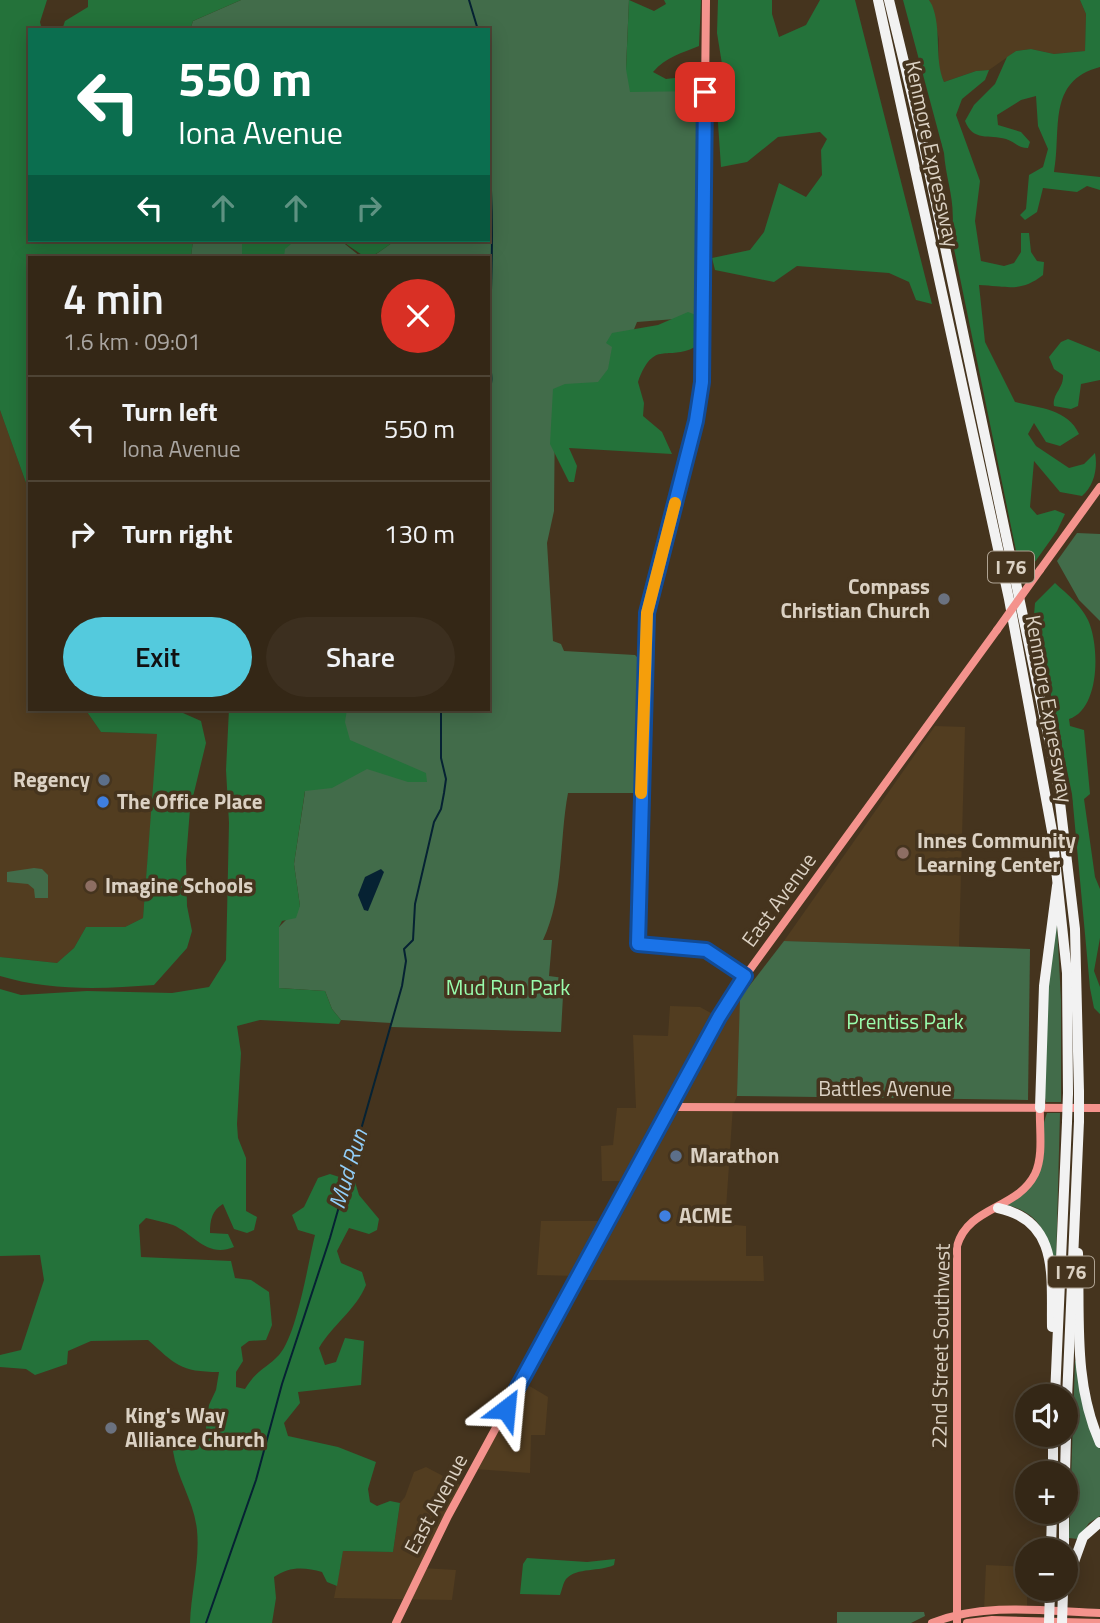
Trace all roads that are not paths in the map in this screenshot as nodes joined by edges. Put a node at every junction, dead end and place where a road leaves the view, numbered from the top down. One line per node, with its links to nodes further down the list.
1 (706, 0): 8 (main road)
2 (876, 0): 7 (highway, Kenmore Expressway / I 76)
3 (889, 0): 5 (highway)
4 (895, 0): 5 (highway, I 76)
5 (901, 48): 12 (highway, Kenmore Expressway / I 76, bridge)
6 (1100, 487): 8 (main road, East Avenue, bridge)
7 (1059, 879): 10 (highway); 12 (highway, Kenmore Expressway / I 76, bridge)
8 (745, 976): 9 (main road, East Avenue)
9 (671, 1107): 10 (main road, Battles Avenue); 25 (main road, East Avenue)
10 (1040, 1108): 11 (main road, Battles Avenue); 14 (main road, 22nd Street Southwest)
11 (1100, 1108)
12 (1073, 1122): 13 (highway, Kenmore Expressway / I 76); 16 (highway, Kenmore Expressway / I 76)
13 (1075, 1185): 17 (highway, Kenmore Expressway / I 76); 18 (highway)
14 (998, 1208): 15 (highway); 24 (main road, 22nd Street Southwest)
15 (1054, 1384)
16 (1055, 1384)
17 (1067, 1384)
18 (1100, 1443)
19 (1100, 1521): 20 (highway)
20 (1078, 1551)
21 (1050, 1601): 28 (highway, bridge)
22 (1063, 1601): 29 (highway, bridge)
23 (1100, 1613): 24 (main road)
24 (956, 1619): 26 (main road)
25 (396, 1623)
26 (932, 1623)
27 (967, 1623): 30 (main road)
28 (1049, 1623)
29 (1062, 1623)
30 (1100, 1623)

